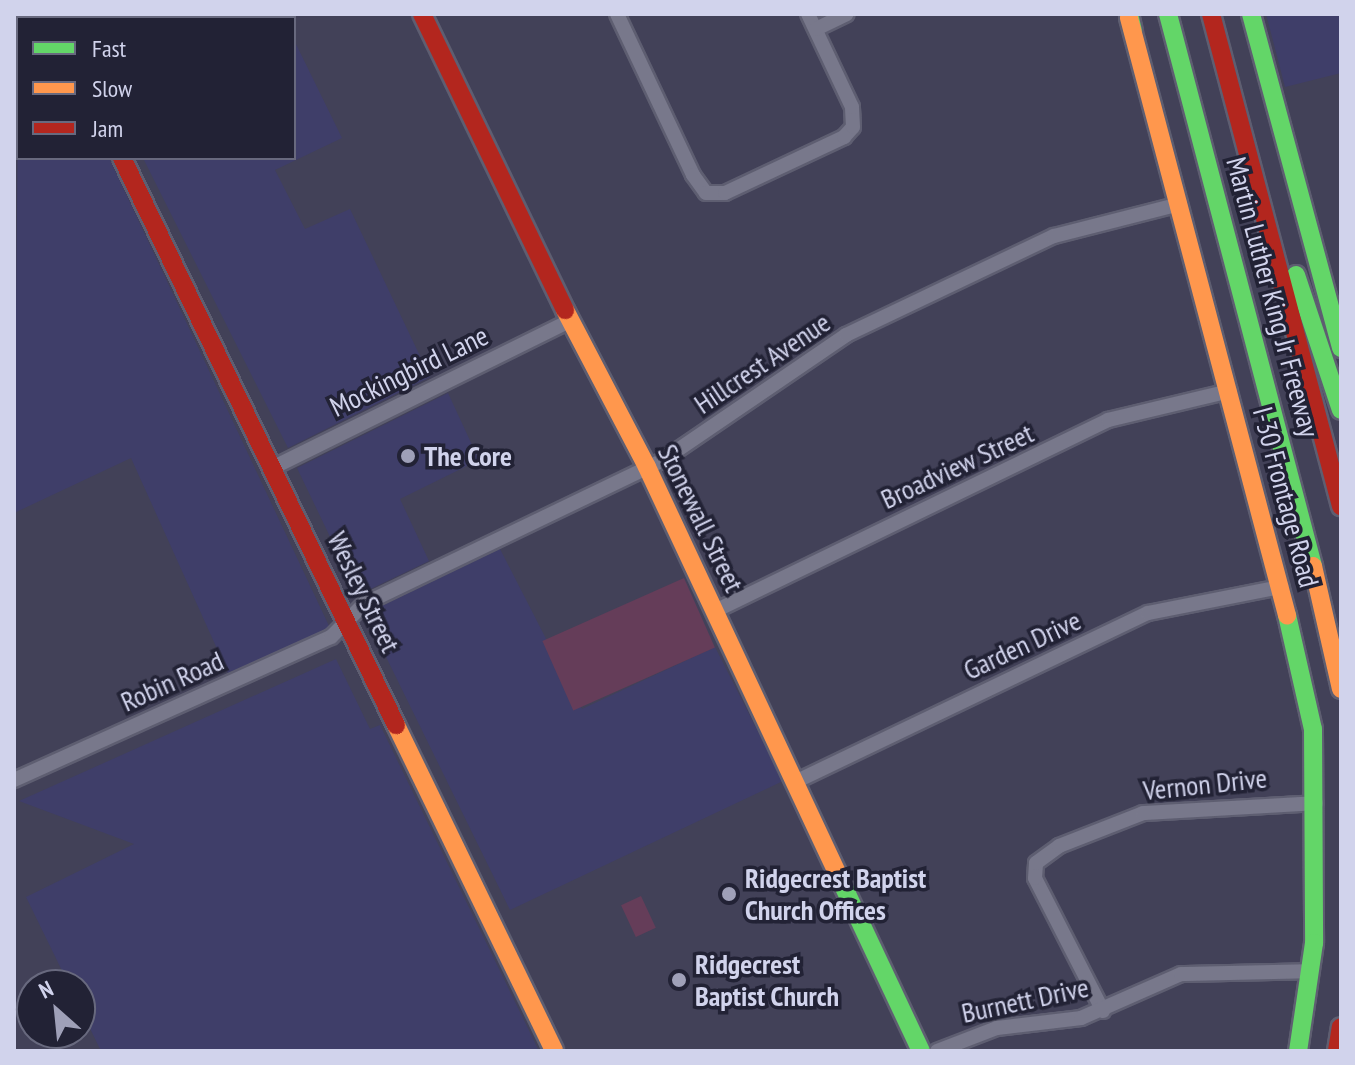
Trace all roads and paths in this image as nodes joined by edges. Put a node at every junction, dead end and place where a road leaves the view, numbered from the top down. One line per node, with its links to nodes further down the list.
1 (422, 14): 13 (main road, Stonewall Street)
2 (617, 14): 9 (street)
3 (808, 14): 9 (street)
4 (847, 14): 9 (street)
5 (1168, 14): 23 (main road, Martin Luther King Jr Freeway)
6 (1211, 14): 10 (main road, Martin Luther King Jr Freeway)
7 (1251, 14): 14 (main road)
8 (1130, 20): 12 (main road, I-30 Frontage Road)
9 (816, 29)
10 (1221, 51): 16 (main road); 19 (main road, Martin Luther King Jr Freeway)
11 (123, 160): 18 (main road, Wesley Street)
12 (1180, 204): 15 (main road, I-30 Frontage Road); 17 (street, Hillcrest Avenue)
13 (569, 321): 17 (main road, Stonewall Street); 18 (street, Mockingbird Lane)
14 (1341, 348)
15 (1230, 391): 20 (main road, I-30 Frontage Road); 21 (street, Broadview Street)
16 (1341, 410)
17 (647, 467): 21 (main road, Stonewall Street); 22 (street, Hillcrest Avenue)
18 (272, 468): 22 (main road, Wesley Street)
19 (1341, 506)
20 (1281, 587): 25 (street, Garden Drive); 26 (main road, I-30 Frontage Road)
21 (715, 611): 25 (main road, Stonewall Street)
22 (347, 622): 24 (street, Robin Road); 30 (main road, Wesley Street)
23 (1341, 689)
24 (14, 780)
25 (795, 782): 31 (main road, Stonewall Street)
26 (1316, 803): 27 (main road, I-30 Frontage Road); 28 (street, Vernon Drive)
27 (1311, 971): 28 (street, Burnett Drive); 33 (main road, I-30 Frontage Road)
28 (1103, 1011): 32 (street, Burnett Drive)
29 (1341, 1027): 34 (main road)
30 (554, 1051)
31 (921, 1051)
32 (937, 1051)
33 (1298, 1051)
34 (1337, 1051)

